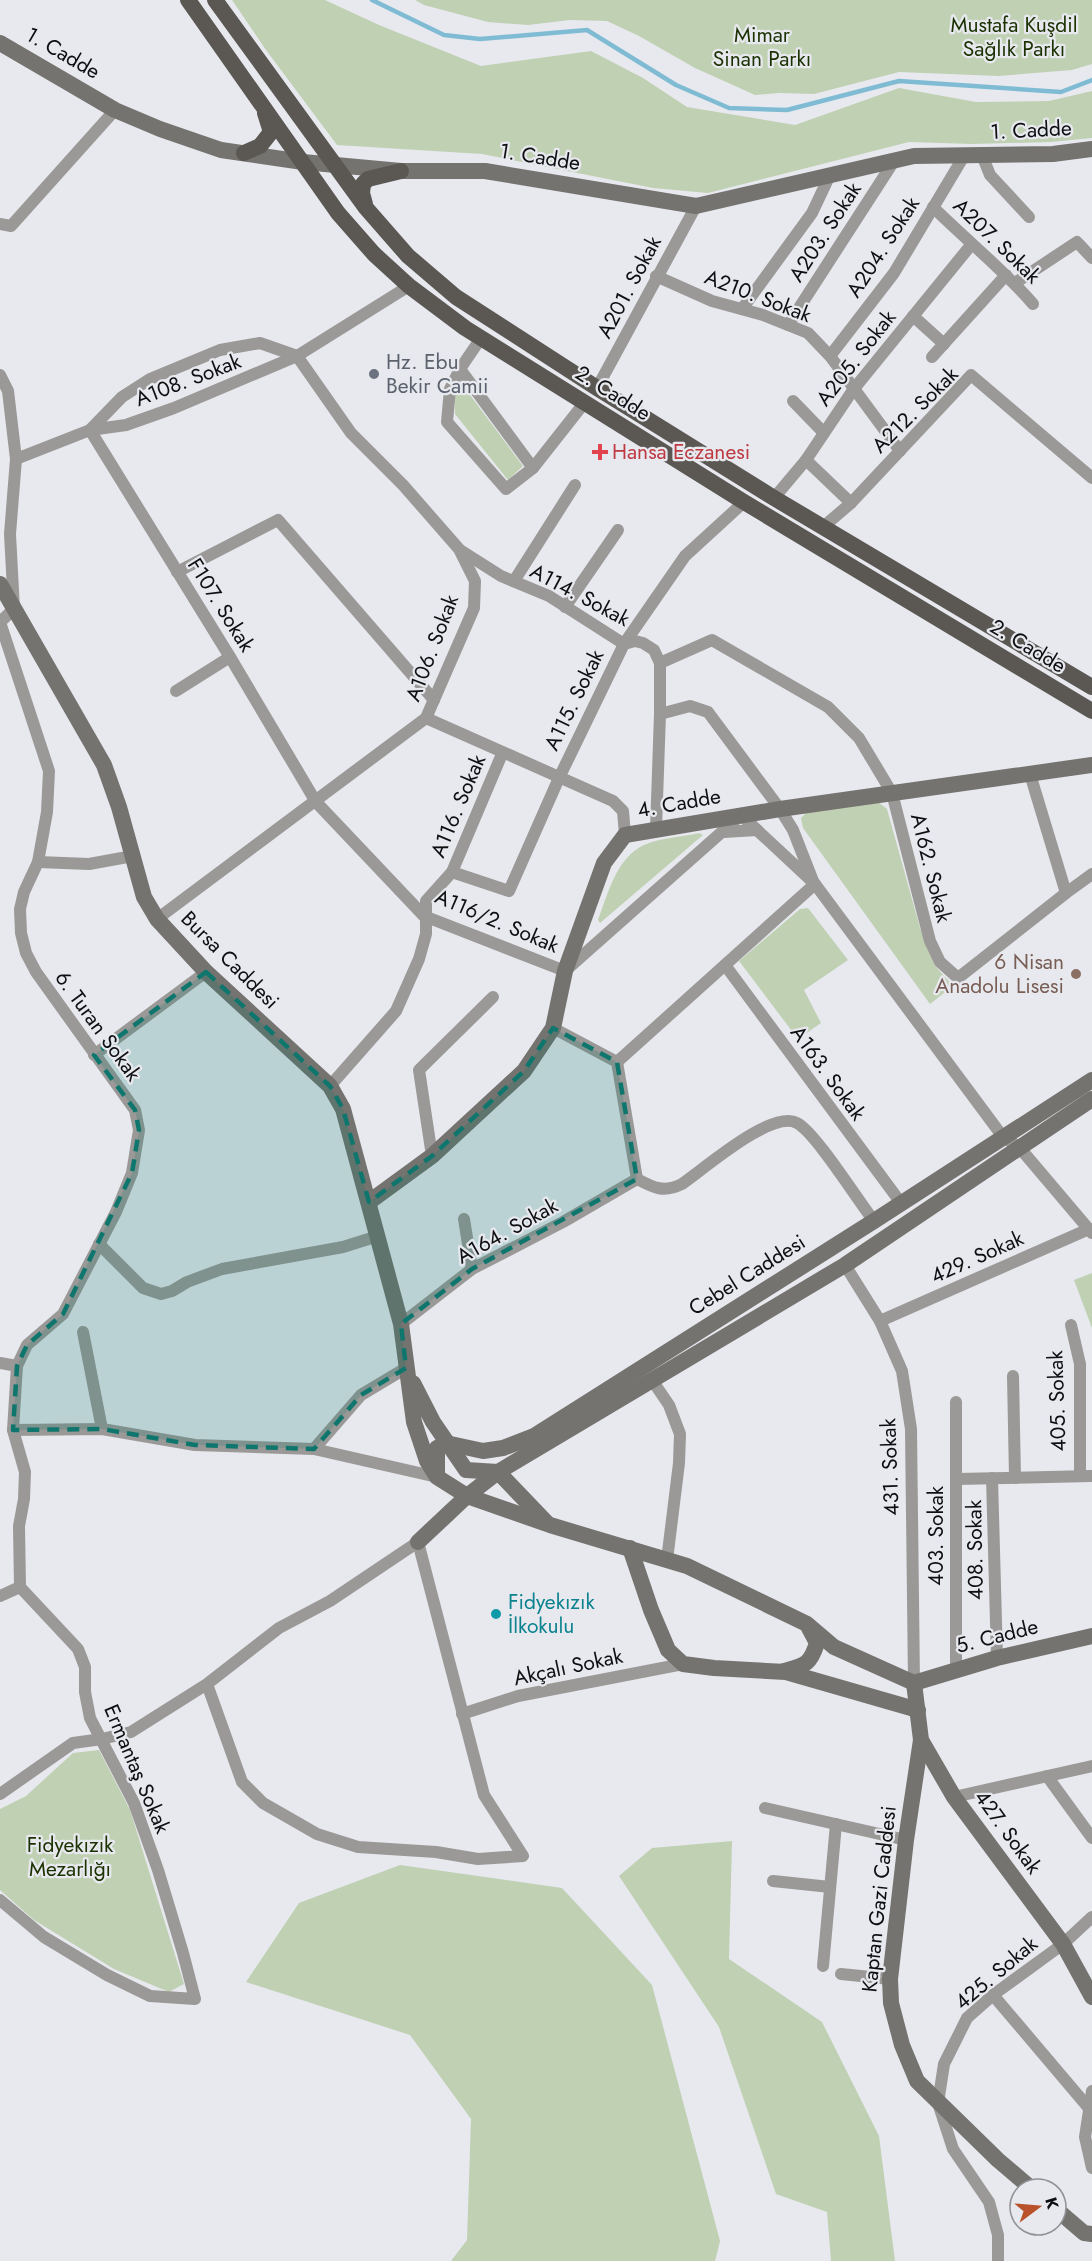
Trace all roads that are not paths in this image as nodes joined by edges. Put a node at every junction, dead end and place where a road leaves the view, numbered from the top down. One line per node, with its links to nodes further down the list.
1 (188, 0): 4 (main road, 2. Cadde)
2 (215, 0): 12 (main road, 2. Cadde)
3 (0, 43): 5 (main road, 1. Cadde)
4 (260, 101): 7 (main road); 11 (main road, 2. Cadde)
5 (115, 110): 7 (main road, 1. Cadde); 19 (street)
6 (1092, 149): 8 (main road, 1. Cadde)
7 (244, 153): 11 (main road, 1. Cadde)
8 (982, 155): 9 (main road, 1. Cadde); 18 (street)
9 (964, 156): 10 (main road, 1. Cadde); 16 (street, A204. Sokak)
10 (894, 161): 14 (main road, 1. Cadde); 28 (street, A203. Sokak)
11 (303, 162): 12 (main road, 1. Cadde); 24 (main road, 2. Cadde)
12 (334, 165): 13 (main road, 1. Cadde); 17 (main road, 2. Cadde)
13 (401, 171): 15 (main road, 1. Cadde); 17 (main road)
14 (830, 176): 15 (main road, 1. Cadde); 26 (street)
15 (696, 206): 22 (street, A201. Sokak)
16 (933, 207): 20 (street, A207. Sokak); 32 (street, A204. Sokak)
17 (366, 208): 36 (main road, 2. Cadde)
18 (1029, 217)
19 (0, 224)
20 (971, 245): 23 (street, A207. Sokak); 27 (street, A205. Sokak)
21 (1092, 258): 23 (street)
22 (656, 276): 26 (street, A210. Sokak); 36 (street, A201. Sokak)
23 (1011, 279): 25 (street, A207. Sokak); 30 (street)
24 (409, 286): 29 (main road, 2. Cadde); 31 (street, A108. Sokak)
25 (1033, 304)
26 (742, 309): 28 (street, A210. Sokak)
27 (913, 316): 30 (street); 37 (street, A205. Sokak)
28 (788, 325): 32 (street, A210. Sokak)
29 (481, 338): 34 (street); 39 (main road, 2. Cadde)
30 (944, 344): 33 (street)
31 (297, 356): 40 (street, A108. Sokak); 40 (street, A108. Sokak); 53 (street, A106. Sokak)
32 (830, 356): 37 (street, A210. Sokak)
33 (932, 357)
34 (460, 369): 45 (street); 45 (street)
35 (0, 375): 43 (street)
36 (597, 388): 48 (main road, 2. Cadde)
37 (853, 390): 41 (street, A205. Sokak); 42 (street, A210. Sokak)
38 (793, 401): 41 (street)
39 (585, 402): 45 (street); 49 (main road, 2. Cadde)
40 (90, 430): 43 (street, A108. Sokak); 54 (street, F107. Sokak)
41 (824, 433): 44 (street, A205. Sokak)
42 (900, 452): 46 (street, A212. Sokak); 50 (street, A212. Sokak)
43 (16, 459): 58 (street)
44 (806, 460): 48 (street, A205. Sokak); 50 (street)
45 (533, 468)
46 (1092, 478)
47 (575, 485): 55 (street)
48 (774, 498): 51 (main road, 2. Cadde)
49 (744, 502): 60 (street, A115. Sokak); 66 (main road, 2. Cadde)
50 (851, 503): 51 (street, A212. Sokak)
51 (823, 527): 63 (main road, 2. Cadde)
52 (618, 530): 57 (street)
53 (459, 549): 55 (street, A114. Sokak); 65 (street, A106. Sokak)
54 (177, 572): 61 (street, F107. Sokak); 65 (street)
55 (514, 581): 57 (street, A114. Sokak)
56 (0, 584): 58 (main road, Bursa Caddesi)
57 (565, 607): 60 (street, A114. Sokak)
58 (14, 609): 59 (street); 81 (main road, Bursa Caddesi)
59 (0, 622): 82 (street, 6. Turan Sokak)
60 (624, 644): 62 (street, A114. Sokak); 72 (street, A115. Sokak)
61 (231, 657): 64 (street); 74 (street, F107. Sokak)
62 (660, 663): 67 (street); 73 (street, A162. Sokak)
63 (1092, 687)
64 (176, 691)
65 (434, 700): 68 (street, A106. Sokak)
66 (1092, 711)
67 (660, 714): 75 (street); 77 (street)
68 (426, 718): 69 (street); 74 (street, A106. Sokak)
69 (502, 754): 72 (street); 83 (street, A116. Sokak)
70 (1092, 765): 71 (main road, 4. Cadde)
71 (1030, 774): 73 (main road, 4. Cadde); 86 (street)
72 (559, 778): 80 (street); 83 (street, A115. Sokak)
73 (892, 793): 75 (main road, 4. Cadde); 86 (street, A162. Sokak)
74 (316, 802): 87 (street, A116/2. Sokak); 88 (street, A106. Sokak)
75 (780, 809): 76 (main road, 4. Cadde); 85 (street)
76 (741, 815): 77 (main road, 4. Cadde); 78 (street); 79 (street)
77 (656, 829): 80 (main road, 4. Cadde)
78 (758, 830): 79 (street); 85 (street)
79 (724, 832): 90 (street)
80 (624, 835): 90 (main road, 4. Cadde)
81 (133, 856): 82 (street); 88 (main road, Bursa Caddesi)
82 (38, 862): 94 (street, 6. Turan Sokak)
83 (452, 872): 87 (street, A116. Sokak)
84 (1092, 874): 86 (street)
85 (815, 884): 89 (street); 99 (street)
86 (1066, 892)
87 (424, 916): 90 (street, A116/2. Sokak); 97 (street, A116. Sokak)
88 (157, 919): 91 (main road, Bursa Caddesi)
89 (725, 965): 95 (street); 104 (street, A163. Sokak)
90 (566, 971): 93 (main road, 4. Cadde)
91 (206, 972): 94 (street); 97 (main road, Bursa Caddesi)
92 (493, 997): 101 (street)
93 (554, 1028): 95 (street); 101 (main road, 4. Cadde)
94 (94, 1055): 110 (street, 6. Turan Sokak)
95 (617, 1062): 102 (street)
96 (1092, 1080): 99 (main road, Cebel Caddesi)
97 (330, 1086): 103 (main road, Bursa Caddesi)
98 (1092, 1099): 100 (main road, Cebel Caddesi)
99 (1003, 1137): 100 (street); 104 (main road, Cebel Caddesi)
100 (1019, 1148): 107 (main road, Cebel Caddesi); 108 (street)
101 (432, 1156): 103 (main road, 4. Cadde)
102 (637, 1179): 105 (street); 112 (street, A164. Sokak)
103 (369, 1202): 109 (main road, Bursa Caddesi)
104 (901, 1203): 105 (main road, Cebel Caddesi)
105 (879, 1218): 107 (main road); 125 (main road, Cebel Caddesi)
106 (464, 1219): 112 (street)
107 (896, 1231): 111 (main road, Cebel Caddesi)
108 (1091, 1231): 113 (street, 429. Sokak)
109 (378, 1236): 110 (street); 114 (main road, Bursa Caddesi)
110 (99, 1244): 118 (street, 6. Turan Sokak)
111 (845, 1265): 113 (street, 431. Sokak); 121 (main road, Cebel Caddesi)
112 (472, 1269): 114 (street, A164. Sokak)
113 (880, 1321): 146 (street, 431. Sokak)
114 (401, 1324): 119 (main road, Bursa Caddesi)
115 (1071, 1325): 128 (street, 405. Sokak)
116 (82, 1332): 123 (street)
117 (0, 1363): 118 (street)
118 (17, 1366): 124 (street, 6. Turan Sokak)
119 (406, 1368): 125 (main road); 126 (street); 129 (main road, Bursa Caddesi)
120 (1013, 1376): 131 (street)
121 (652, 1380): 127 (main road, Cebel Caddesi); 137 (street)
122 (956, 1402): 132 (street, 403. Sokak)
123 (102, 1429): 124 (street); 126 (street)
124 (13, 1430): 138 (street)
125 (446, 1443): 127 (main road); 129 (main road)
126 (314, 1449): 129 (street)
127 (498, 1472): 133 (main road, Cebel Caddesi); 134 (main road)
128 (1086, 1476): 131 (street)
129 (437, 1477): 133 (main road)
130 (992, 1478): 131 (street); 132 (street); 142 (street, 408. Sokak)
131 (1015, 1478)
132 (956, 1479): 144 (street, 403. Sokak)
133 (467, 1496): 134 (main road); 135 (main road, Cebel Caddesi)
134 (550, 1525): 136 (main road)
135 (418, 1542): 147 (street); 149 (street)
136 (630, 1548): 137 (main road); 143 (main road)
137 (667, 1560): 140 (main road)
138 (21, 1587): 139 (street); 150 (street, Ermantaş Sokak)
139 (0, 1596)
140 (807, 1624): 145 (main road); 146 (main road)
141 (1092, 1636): 142 (main road, 5. Cadde)
142 (997, 1658): 144 (main road, 5. Cadde)
143 (683, 1664): 145 (main road); 149 (street, Akçalı Sokak)
144 (956, 1669): 146 (main road, 5. Cadde)
145 (783, 1672): 148 (main road)
146 (914, 1683): 148 (main road, 427. Sokak)
147 (207, 1684): 149 (street); 150 (street)
148 (918, 1710): 151 (main road, 427. Sokak)
149 (462, 1714)
150 (102, 1739): 154 (street); 162 (street, Ermantaş Sokak)
151 (921, 1740): 155 (main road, 427. Sokak); 159 (main road, Kaptan Gazi Caddesi)
152 (1092, 1766): 153 (street)
153 (1047, 1776): 155 (street); 158 (street)
154 (0, 1794)
155 (954, 1797): 164 (main road, 427. Sokak)
156 (765, 1808): 157 (street)
157 (836, 1824): 159 (street); 161 (street)
158 (1092, 1838)
159 (906, 1840): 167 (main road, Kaptan Gazi Caddesi)
160 (774, 1881): 161 (street)
161 (830, 1887): 165 (street)
162 (0, 1900)
163 (1092, 1917): 164 (street, 425. Sokak)
164 (1063, 1944): 168 (street, 425. Sokak); 169 (main road, 427. Sokak)
165 (823, 1966)
166 (841, 1974): 167 (street)
167 (890, 1979): 171 (main road, Kaptan Gazi Caddesi)
168 (993, 1995): 171 (street, 425. Sokak); 172 (street)
169 (1092, 1997)
170 (1092, 2091): 172 (street)
171 (938, 2103): 174 (main road, Kaptan Gazi Caddesi); 177 (street)
172 (1088, 2107): 173 (street)
173 (1092, 2168)
174 (1019, 2177)
175 (1068, 2219): 176 (main road)
176 (1092, 2234)
177 (998, 2261)

